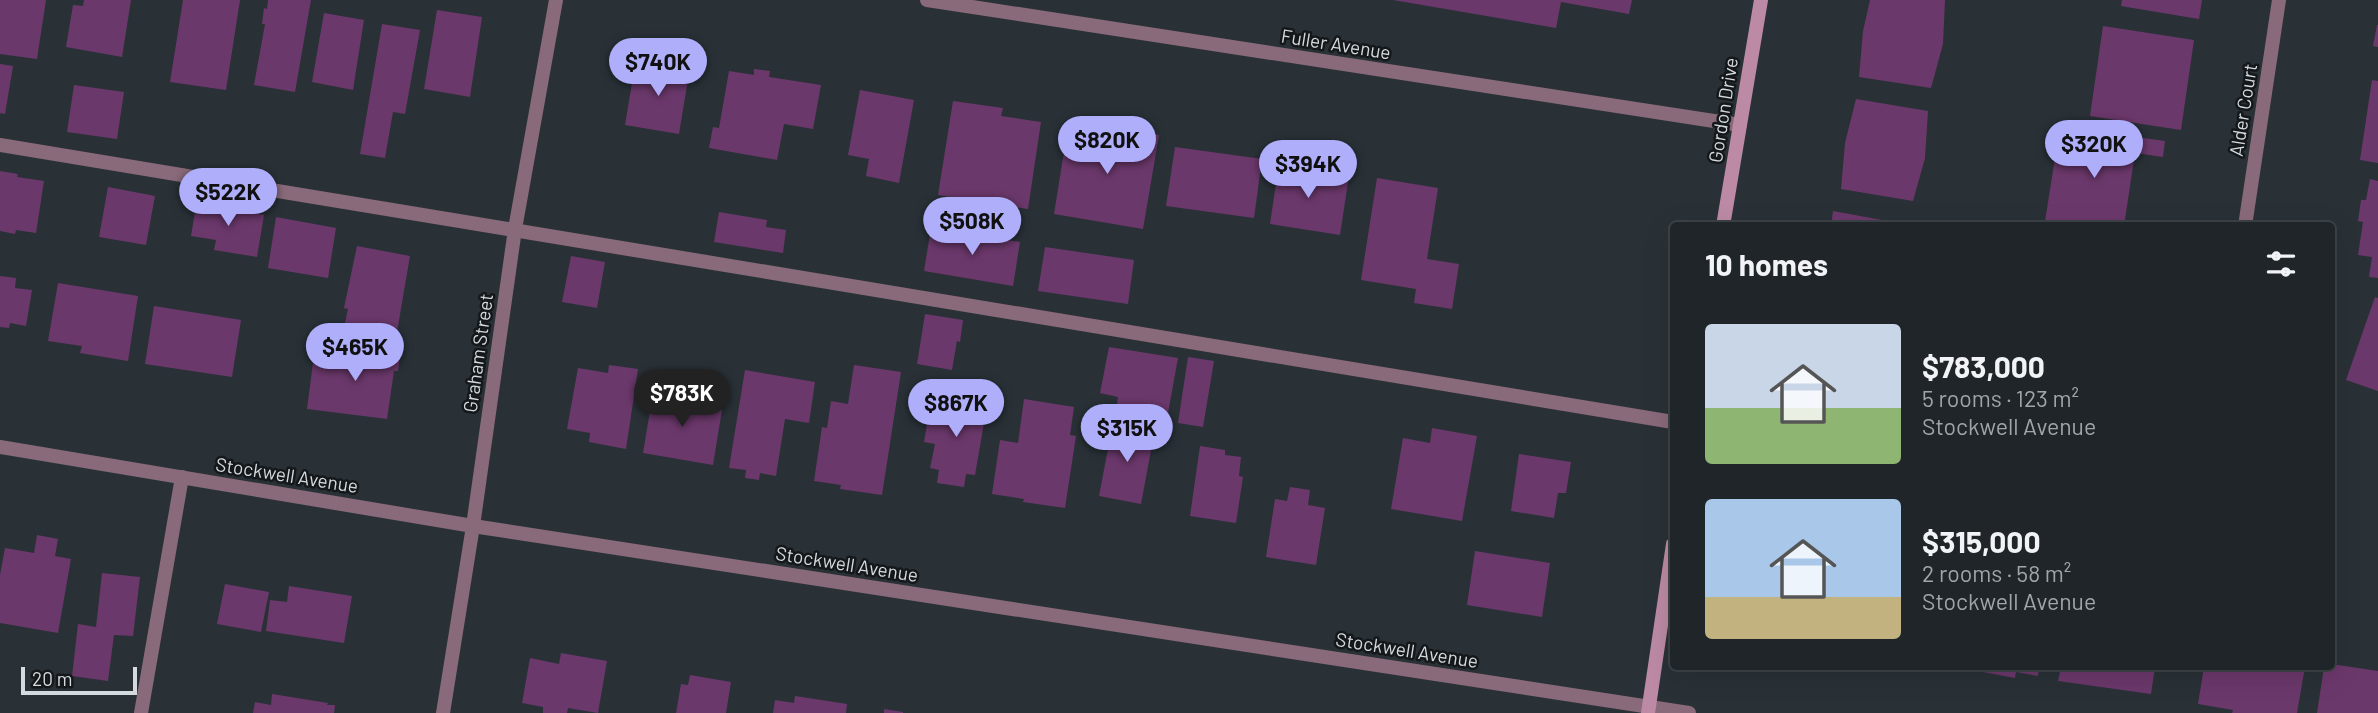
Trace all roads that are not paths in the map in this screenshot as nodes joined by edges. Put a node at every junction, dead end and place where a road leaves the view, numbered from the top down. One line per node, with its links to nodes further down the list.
1 (556, 0): 9 (street, Graham Street)
2 (927, 0): 5 (street, Fuller Avenue)
3 (1760, 0): 5 (main road, Gordon Drive)
4 (2279, 0): 8 (street, Alder Court)
5 (1740, 125): 7 (main road, Gordon Drive)
6 (0, 145): 9 (street)
7 (1724, 222)
8 (2246, 222)
9 (515, 229): 10 (street); 13 (street, Graham Street)
10 (1670, 422)
11 (0, 447): 12 (street, Stockwell Avenue)
12 (182, 477): 13 (street, Stockwell Avenue); 16 (street)
13 (473, 526): 15 (street, Stockwell Avenue); 17 (street, Graham Street)
14 (1670, 564): 15 (main road)
15 (1648, 710): 18 (street, Stockwell Avenue)
16 (141, 713)
17 (443, 713)
18 (1689, 713)

